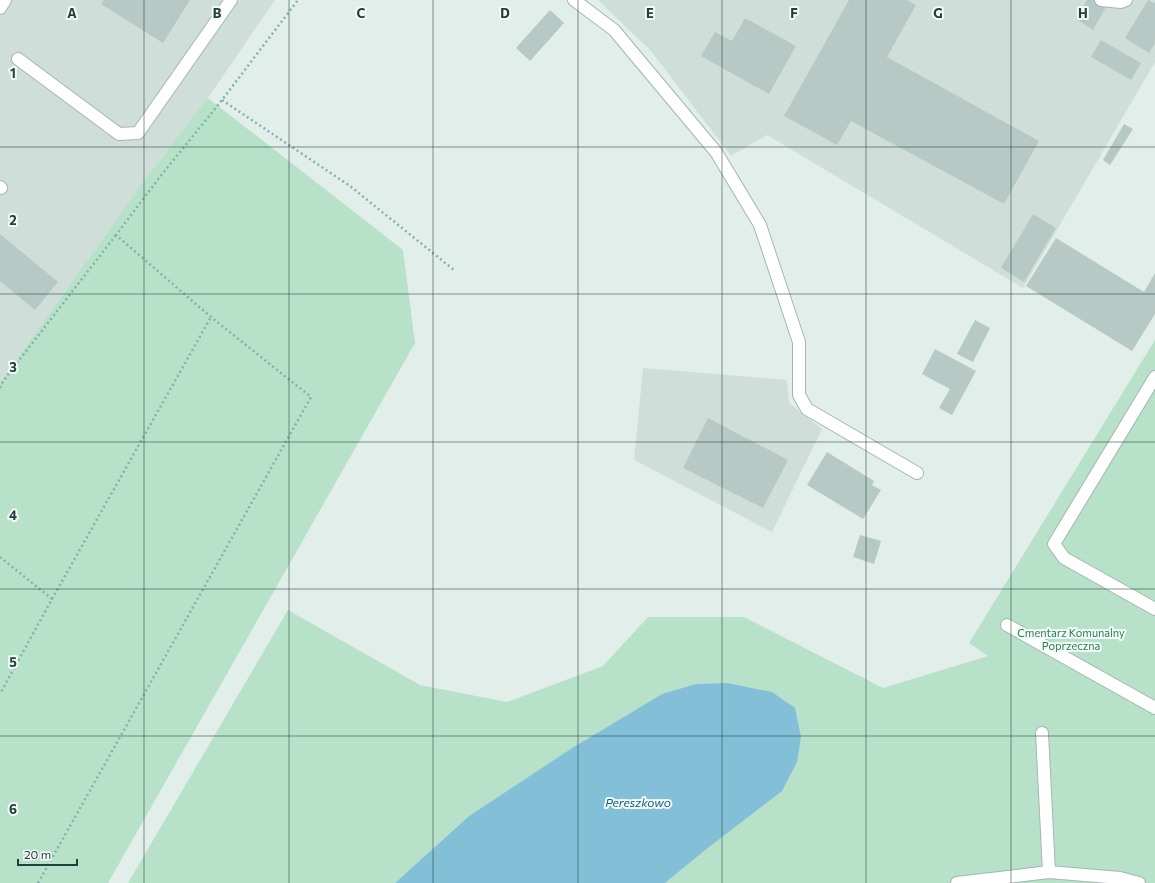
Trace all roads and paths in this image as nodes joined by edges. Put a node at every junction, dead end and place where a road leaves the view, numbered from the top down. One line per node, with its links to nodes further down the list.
1 (5, 0): 7 (street)
2 (231, 0): 8 (street)
3 (298, 0): 9 (path)
4 (574, 0): 15 (street)
5 (1101, 0): 6 (street)
6 (1126, 0)
7 (0, 8)
8 (18, 59)
9 (222, 100): 10 (path); 11 (path)
10 (116, 235): 12 (path); 14 (path)
11 (454, 270)
12 (212, 317): 17 (path); 24 (path)
13 (1155, 377): 18 (street)
14 (0, 388)
15 (917, 473)
16 (0, 557): 17 (path)
17 (52, 599): 20 (path)
18 (1155, 610)
19 (1007, 625): 21 (street)
20 (0, 694)
21 (1155, 708)
22 (1042, 733): 23 (street)
23 (1049, 872): 25 (street); 26 (street)
24 (38, 883)
25 (957, 883)
26 (1139, 883)

